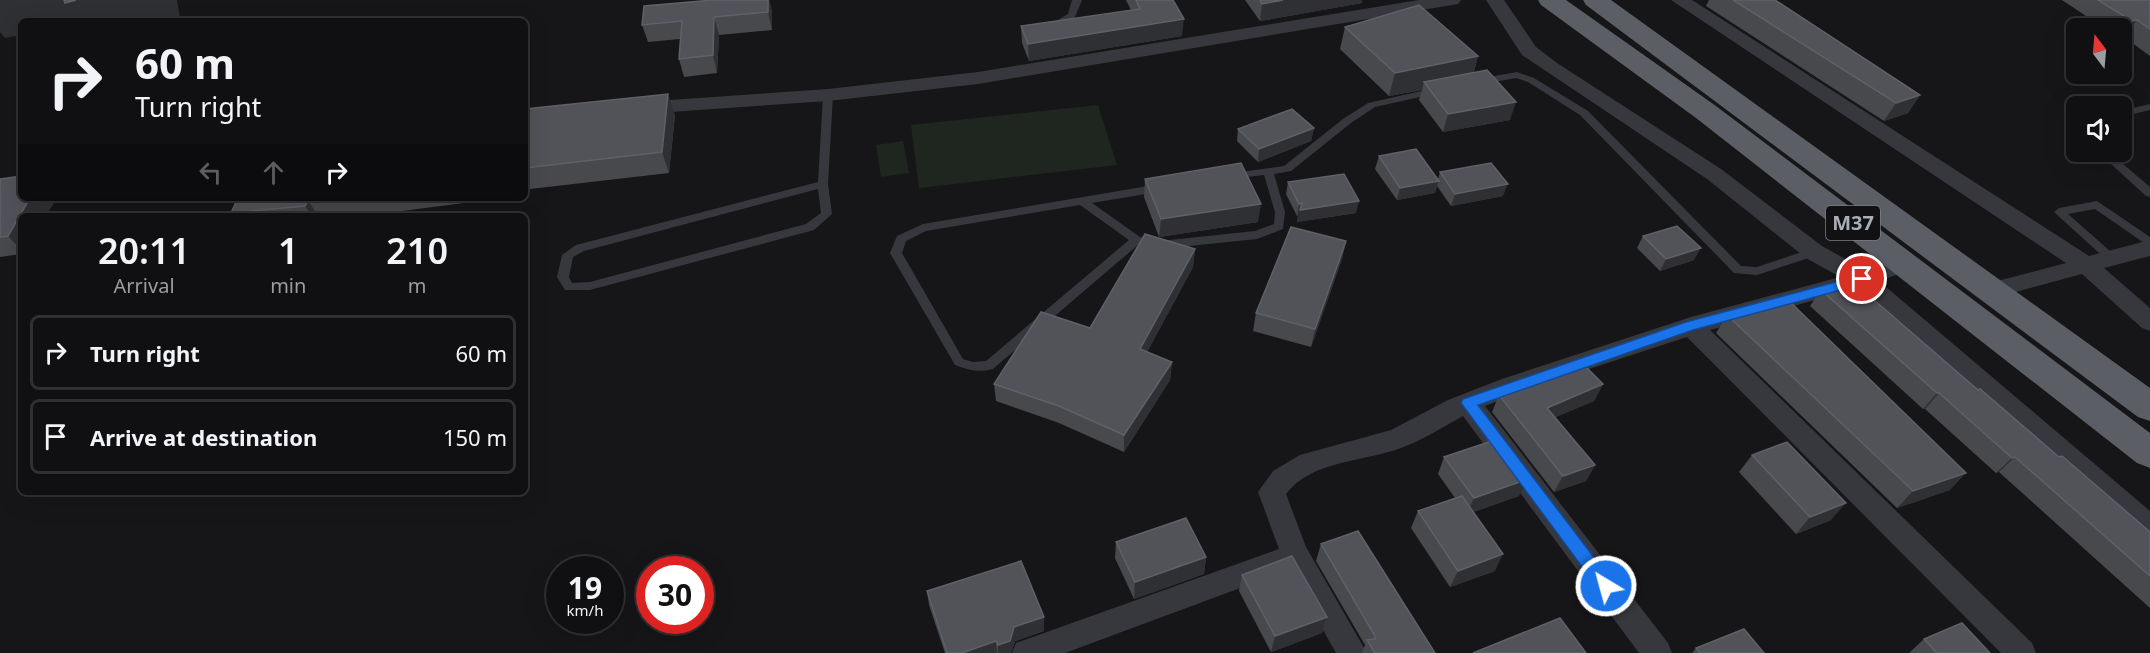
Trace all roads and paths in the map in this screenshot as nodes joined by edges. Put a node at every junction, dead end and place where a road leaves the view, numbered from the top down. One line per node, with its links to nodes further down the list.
1 (1077, 0): 7 (lane)
2 (1452, 0): 10 (street)
3 (1495, 0): 24 (street)
4 (1550, 0): 26 (highway, M37)
5 (1596, 0): 29 (highway, M37)
6 (1680, 0): 27 (street)
7 (1042, 33)
8 (1463, 85): 24 (lane)
9 (1452, 88): 15 (lane)
10 (828, 95): 12 (street); 17 (lane)
11 (2150, 107): 13 (lane)
12 (617, 110)
13 (2132, 111)
14 (2114, 162): 19 (lane)
15 (1268, 171): 16 (lane); 21 (lane)
16 (1215, 179)
17 (823, 184): 17 (lane)
18 (1170, 186): 20 (lane)
19 (2150, 193)
20 (1082, 201): 21 (lane); 21 (lane)
21 (1137, 240)
22 (2150, 243): 25 (lane)
23 (2150, 248): 25 (street)
24 (1814, 252): 28 (street)
25 (2113, 259): 27 (street)
26 (1905, 262): 28 (street); 34 (highway, M37)
27 (2086, 265): 29 (street); 30 (street)
28 (1862, 279): 31 (street); 35 (street)
29 (1990, 291): 33 (highway, M37)
30 (2150, 322)
31 (1691, 326): 32 (street); 40 (street)
32 (1468, 403): 36 (street); 39 (street)
33 (2150, 408)
34 (2150, 453)
35 (2150, 528)
36 (1296, 555): 37 (street); 38 (street)
37 (1027, 653)
38 (1352, 653)
39 (1657, 653)
40 (2021, 653)

